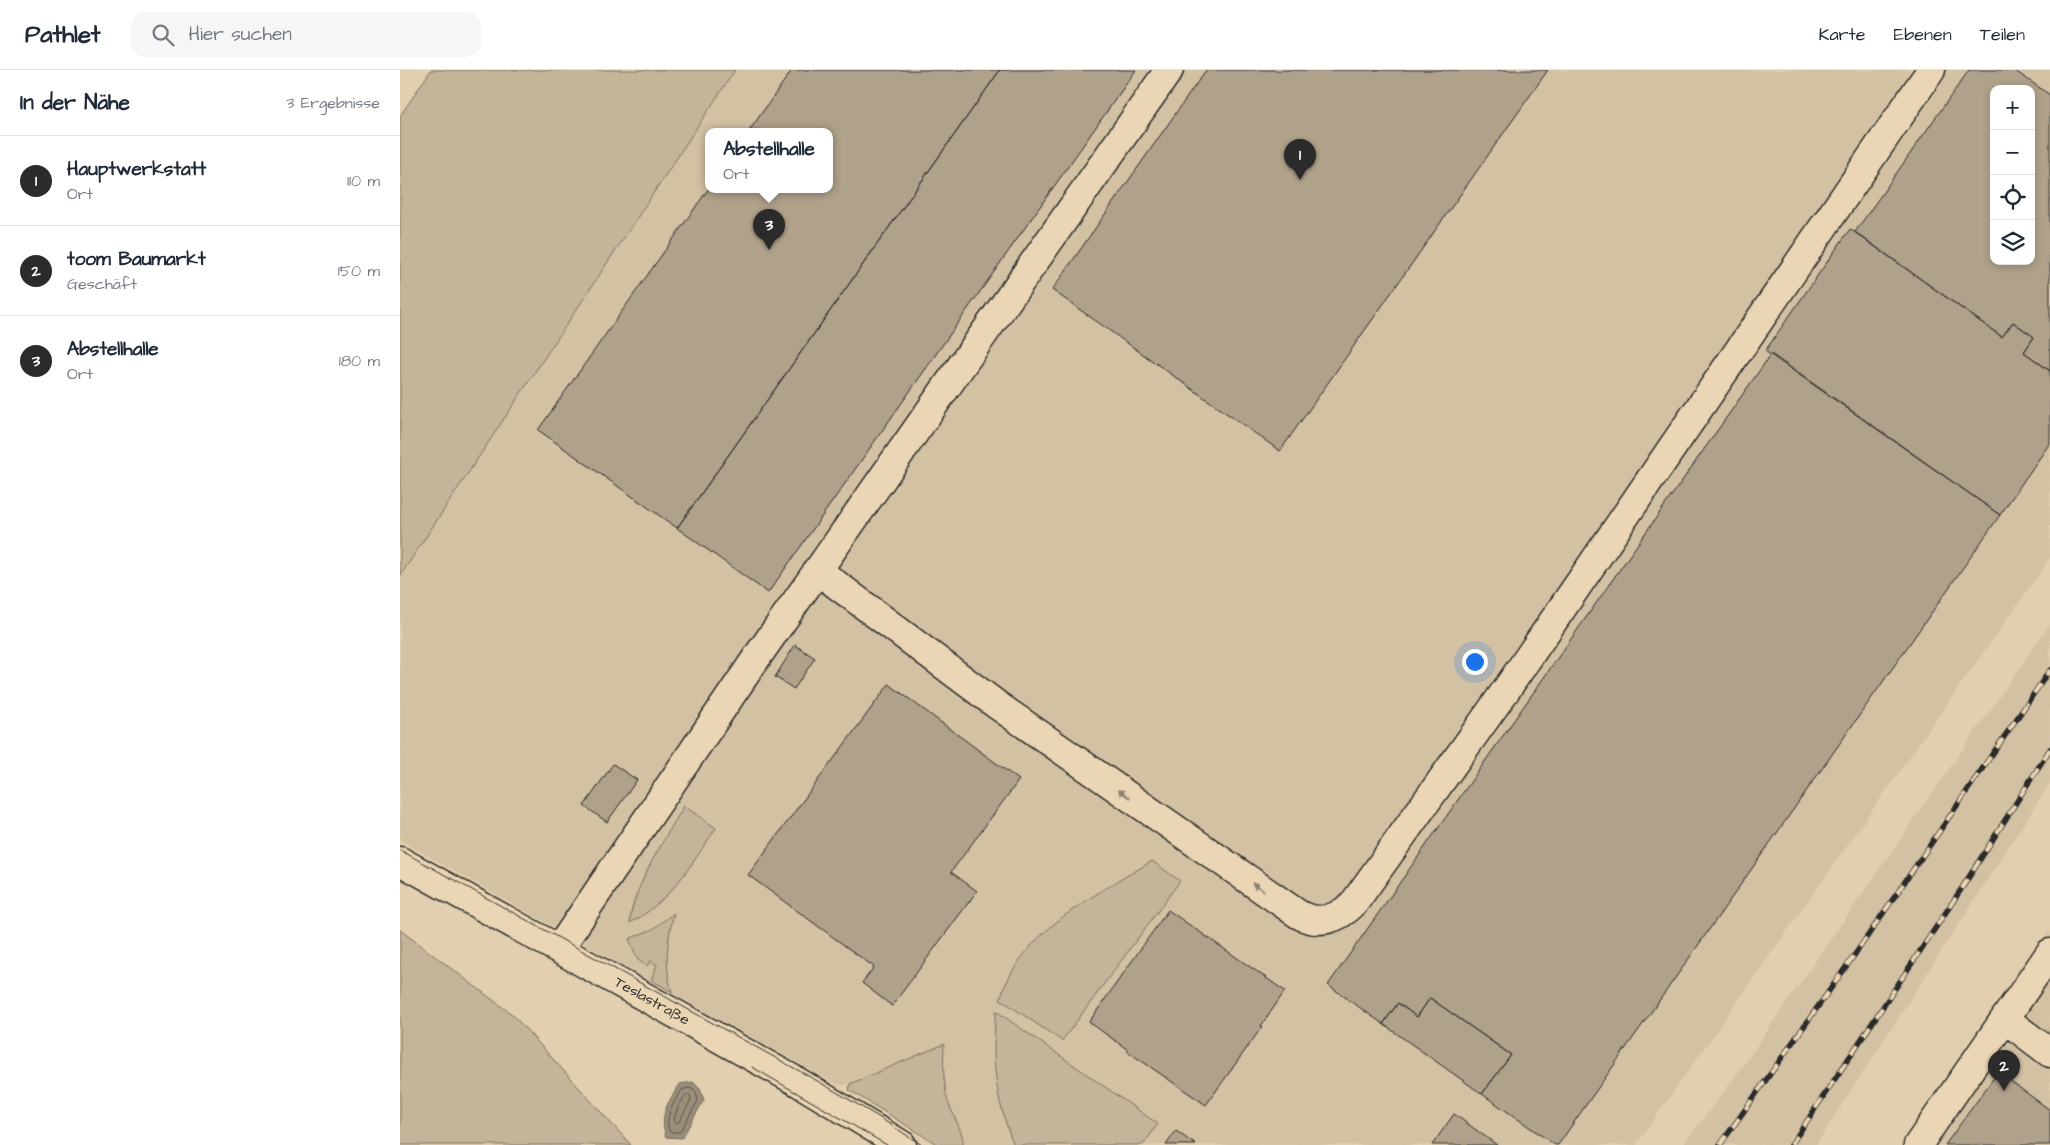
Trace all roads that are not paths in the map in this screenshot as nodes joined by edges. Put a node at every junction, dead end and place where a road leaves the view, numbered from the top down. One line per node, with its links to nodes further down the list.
1 (1169, 70): 3 (street)
2 (1931, 70): 3 (street, one-way to 3)
3 (817, 570): 5 (street)
4 (400, 861): 5 (street, Teslastraße)
5 (559, 949): 9 (street, Teslastraße)
6 (2050, 953): 7 (street)
7 (2005, 1019): 8 (street); 10 (street)
8 (2050, 1053)
9 (902, 1145)
10 (1918, 1145)

